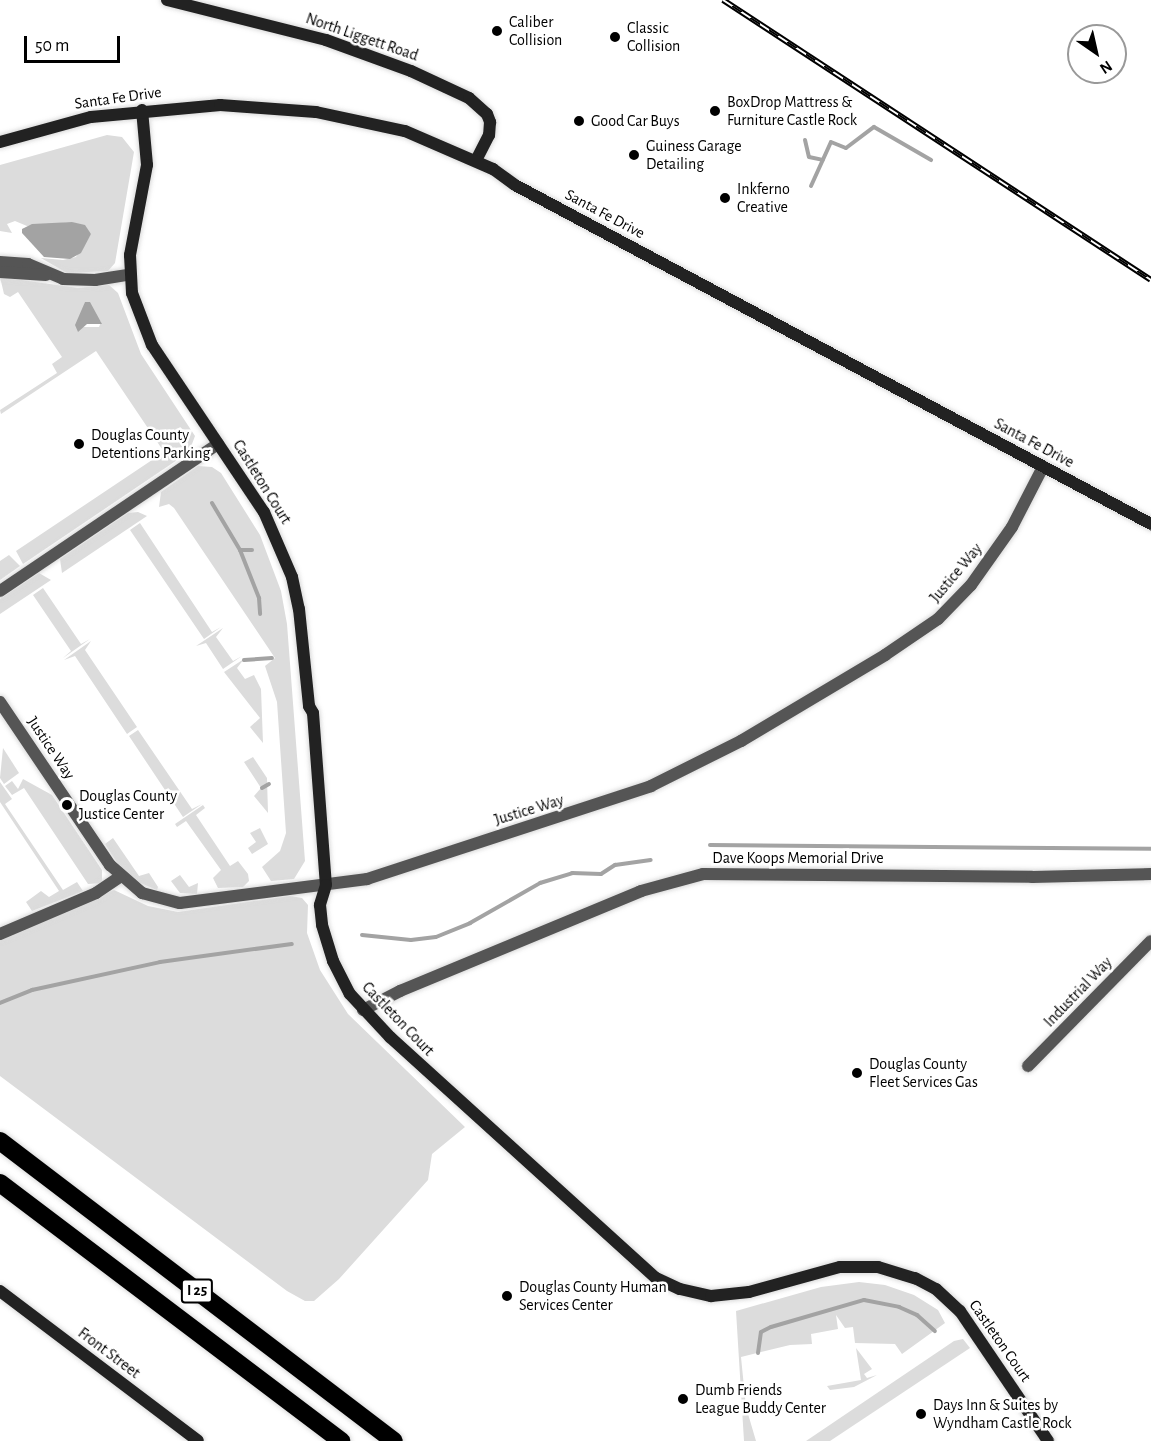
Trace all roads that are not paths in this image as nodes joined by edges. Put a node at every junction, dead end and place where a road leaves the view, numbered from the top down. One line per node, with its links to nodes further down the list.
1 (167, 0): 4 (street, North Liggett Road)
2 (142, 110): 3 (street, Santa Fe Drive); 4 (street, Santa Fe Drive); 8 (street, Castleton Court)
3 (0, 142)
4 (476, 161): 10 (street, Santa Fe Drive)
5 (0, 262): 7 (street)
6 (0, 272): 7 (street)
7 (47, 275): 8 (street)
8 (128, 275): 9 (street, Castleton Court)
9 (218, 444): 12 (street); 16 (street, Castleton Court)
10 (1043, 467): 11 (street, Santa Fe Drive); 16 (street, Justice Way)
11 (1151, 525)
12 (0, 591)
13 (0, 702): 15 (street, Justice Way)
14 (1151, 874): 19 (street, Dave Koops Memorial Drive)
15 (120, 877): 16 (street, Justice Way); 17 (street)
16 (326, 885): 19 (street, Castleton Court)
17 (0, 934)
18 (1151, 941): 20 (street, Industrial Way)
19 (363, 1010): 27 (street, Castleton Court)
20 (1028, 1066)
21 (0, 1141): 26 (highway, I 25)
22 (0, 1182): 25 (highway, I 25)
23 (0, 1291): 24 (street, Front Street)
24 (198, 1441)
25 (340, 1441)
26 (394, 1441)
27 (1048, 1441)

